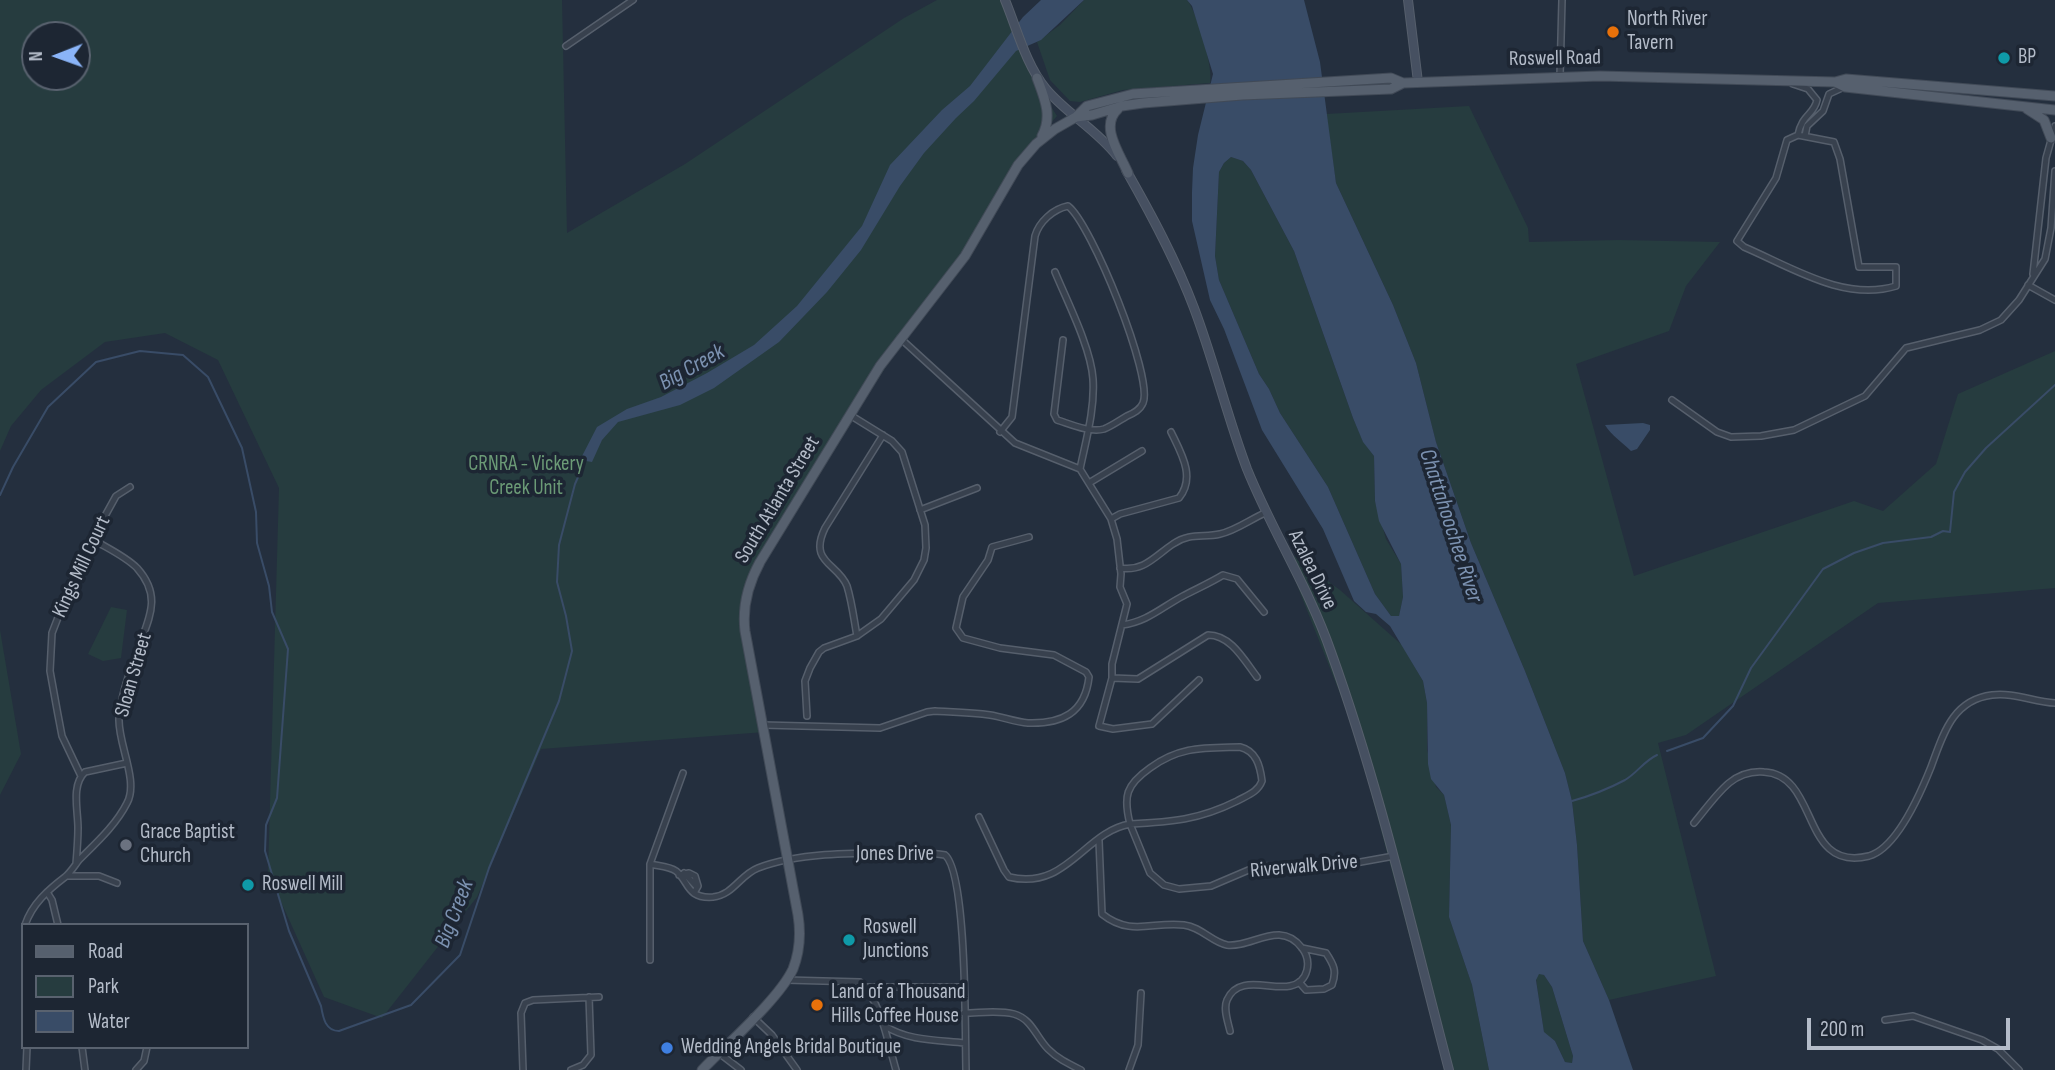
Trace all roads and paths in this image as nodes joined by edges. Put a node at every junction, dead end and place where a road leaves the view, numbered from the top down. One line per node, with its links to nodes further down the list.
1 (633, 0): 5 (street)
2 (1005, 0): 7 (street)
3 (1408, 0): 9 (street)
4 (1562, 0): 6 (street)
5 (566, 46)
6 (1560, 76): 8 (main road, Roswell Road); 9 (main road, Roswell Road)
7 (1037, 78): 17 (street, Azalea Drive); 21 (main road)
8 (1783, 80): 10 (main road, Roswell Road); 19 (street)
9 (1418, 82): 11 (main road, Roswell Road)
10 (1835, 82): 12 (main road, Roswell Road); 13 (main road, Roswell Road)
11 (1341, 85): 14 (main road, South Atlanta Street); 17 (main road, South Atlanta Street)
12 (1845, 87): 15 (main road, Roswell Road); 19 (street)
13 (2055, 96)
14 (1122, 106): 17 (main road, South Atlanta Street); 23 (main road)
15 (2022, 107): 16 (main road, Roswell Road); 20 (main road)
16 (2055, 110)
17 (1076, 117): 21 (main road, South Atlanta Street); 23 (street, Azalea Drive)
18 (2055, 126): 20 (street)
19 (1801, 135): 19 (street)
20 (2051, 138): 26 (street)
21 (1036, 144): 29 (main road, South Atlanta Street)
22 (2055, 171): 24 (street)
23 (1128, 173): 43 (street, Azalea Drive)
24 (2054, 188): 26 (street)
25 (1055, 272): 33 (street)
26 (2033, 277): 27 (street)
27 (2028, 285): 28 (street); 31 (street)
28 (2055, 300)
29 (900, 338): 32 (main road, South Atlanta Street); 34 (street)
30 (1063, 340): 33 (street)
31 (1672, 400)
32 (849, 415): 36 (street); 56 (main road, South Atlanta Street)
33 (1089, 428): 34 (street); 38 (street)
34 (1000, 432): 38 (street)
35 (1171, 432): 44 (street)
36 (883, 435): 42 (street); 50 (street)
37 (1142, 451): 39 (street)
38 (1080, 469): 39 (street)
39 (1089, 483): 44 (street)
40 (130, 487): 46 (street, Kings Mill Court)
41 (977, 488): 42 (street)
42 (920, 510): 50 (street)
43 (1265, 513): 47 (street); 64 (street, Azalea Drive)
44 (1111, 519): 47 (street)
45 (1029, 537): 56 (street)
46 (92, 539): 57 (street, Sloan Street); 59 (street, Kings Mill Court)
47 (1120, 568): 49 (street)
48 (1265, 612): 49 (street)
49 (1122, 625): 52 (street)
50 (858, 636): 55 (street)
51 (1257, 677): 52 (street)
52 (1112, 678): 53 (street)
53 (1199, 680)
54 (2055, 703): 61 (street)
55 (807, 716)
56 (763, 725): 65 (main road, South Atlanta Street)
57 (127, 763): 59 (street); 66 (street, Sloan Street)
58 (683, 773): 67 (street)
59 (81, 776): 66 (street)
60 (979, 817): 63 (street)
61 (1694, 823)
62 (1130, 824): 62 (street); 63 (street); 64 (street, Riverwalk Drive)
63 (1098, 841): 75 (street)
64 (1394, 856): 106 (street, Azalea Drive)
65 (788, 859): 71 (street); 77 (main road, South Atlanta Street); 80 (street, Jones Drive)
66 (76, 864): 69 (street, Sloan Street)
67 (650, 864): 68 (street); 76 (street)
68 (682, 874): 71 (street); 71 (street)
69 (67, 876): 70 (street); 72 (street, Sloan Street)
70 (117, 883)
71 (696, 890)
72 (47, 892): 73 (street, Sloan Street); 74 (street)
73 (26, 923)
74 (58, 923)
75 (1302, 948): 78 (street); 78 (street)
76 (650, 960)
77 (786, 980): 79 (street); 85 (main road, South Atlanta Street)
78 (1299, 982): 88 (street)
79 (867, 989): 80 (street); 87 (street)
80 (964, 989): 84 (street)
81 (1141, 993): 105 (street)
82 (589, 997): 83 (street); 97 (street); 98 (street)
83 (599, 997)
84 (964, 1013): 89 (street); 104 (street)
85 (753, 1017): 93 (main road, South Atlanta Street); 101 (street)
86 (1885, 1020): 107 (street)
87 (885, 1026): 89 (street); 102 (street)
88 (1230, 1031)
89 (965, 1043): 103 (street)
90 (27, 1049): 94 (street)
91 (82, 1049): 95 (street)
92 (147, 1049): 96 (street)
93 (719, 1053): 99 (main road, South Atlanta Street); 100 (street)
94 (26, 1070)
95 (85, 1070)
96 (136, 1070)
97 (523, 1070)
98 (571, 1070)
99 (702, 1070)
100 (741, 1070)
101 (797, 1070)
102 (896, 1070)
103 (966, 1070)
104 (1081, 1070)
105 (1129, 1070)
106 (1449, 1070)
107 (2019, 1070)

